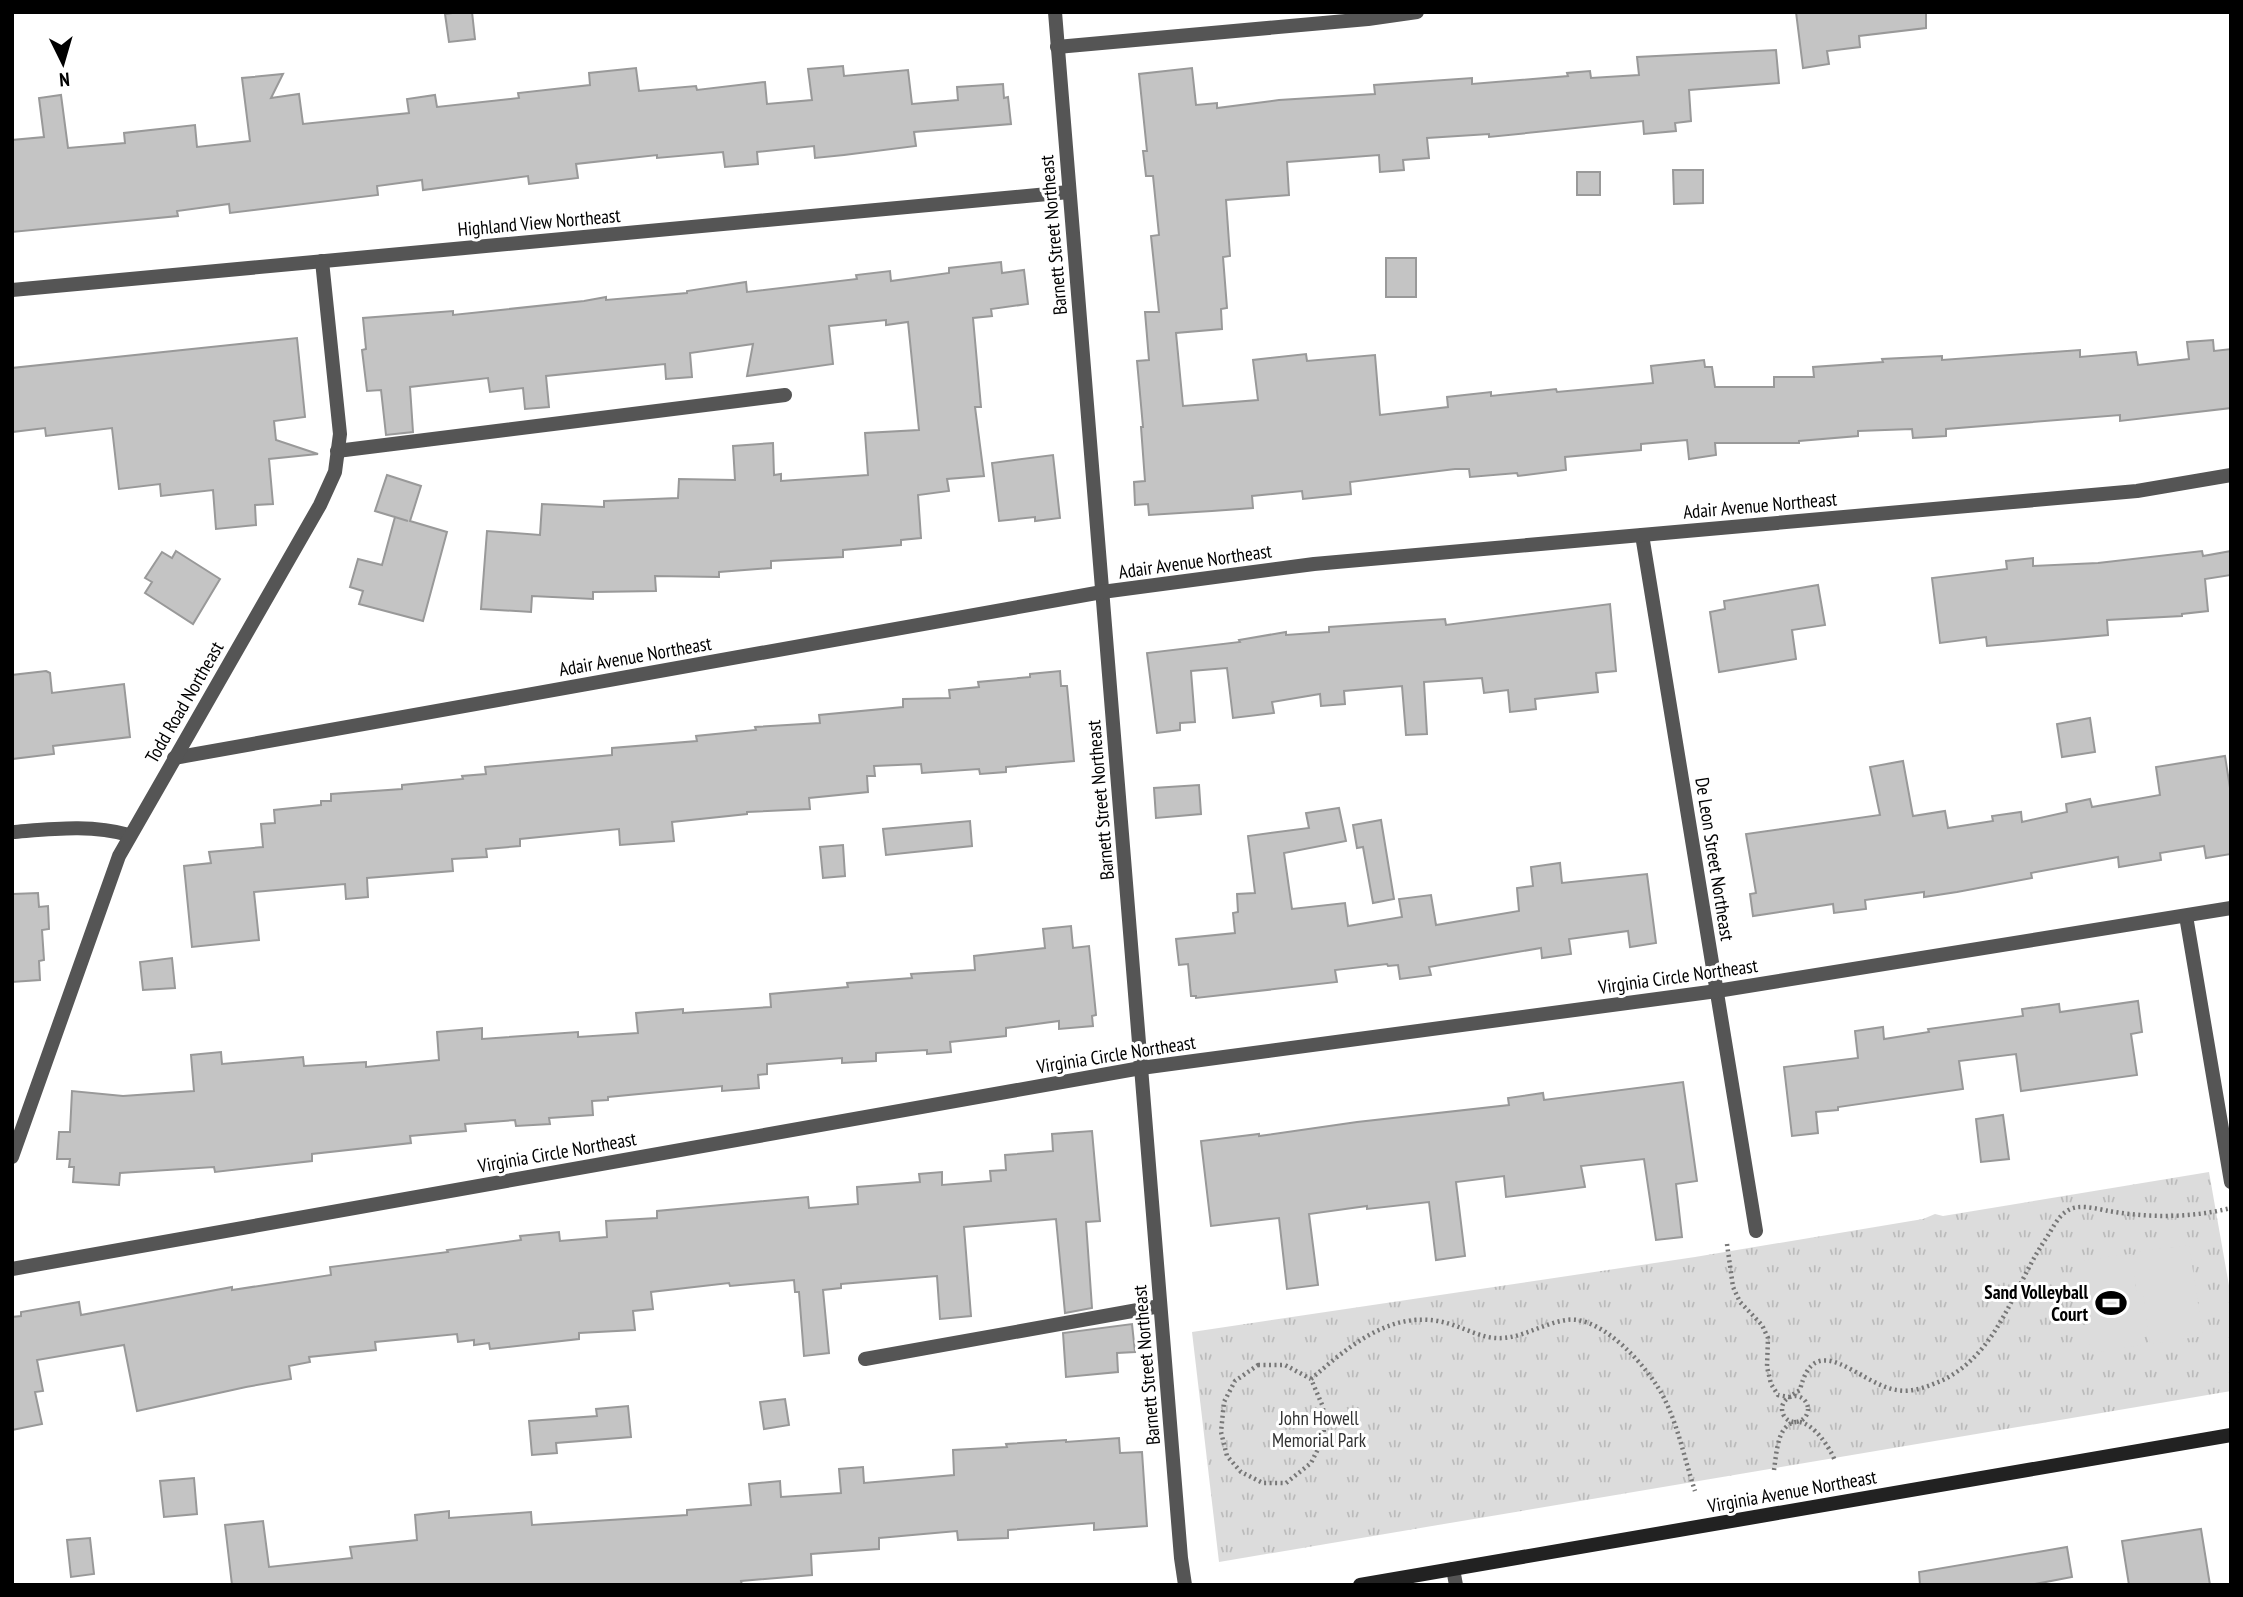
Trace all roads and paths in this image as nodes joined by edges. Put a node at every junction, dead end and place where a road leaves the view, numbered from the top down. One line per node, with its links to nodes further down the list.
1 (1055, 12): 3 (street, Barnett Street Northeast)
2 (1417, 12): 3 (street)
3 (1057, 47): 4 (street, Barnett Street Northeast)
4 (1069, 192): 5 (street, Highland View Northeast); 11 (street, Barnett Street Northeast)
5 (322, 261): 6 (street, Highland View Northeast); 8 (street, Todd Road Northeast)
6 (12, 290)
7 (786, 395): 8 (street)
8 (337, 452): 12 (street, Todd Road Northeast)
9 (2231, 475): 10 (street, Adair Avenue Northeast)
10 (1642, 535): 11 (street, Adair Avenue Northeast); 17 (street, De Leon Street Northeast)
11 (1102, 592): 12 (street, Adair Avenue Northeast); 18 (street, Barnett Street Northeast)
12 (174, 758): 14 (street, Todd Road Northeast)
13 (12, 832): 14 (street)
14 (130, 835): 19 (street, Todd Road Northeast)
15 (2231, 908): 16 (street, Virginia Circle Northeast)
16 (2186, 916): 17 (street, Virginia Circle Northeast); 20 (street)
17 (1717, 991): 18 (street, Virginia Circle Northeast); 22 (street, De Leon Street Northeast)
18 (1141, 1068): 24 (street, Virginia Circle Northeast); 25 (street, Barnett Street Northeast)
19 (12, 1157)
20 (2231, 1182)
21 (2231, 1208): 28 (path)
22 (1756, 1231)
23 (1727, 1244): 28 (path)
24 (12, 1269)
25 (1160, 1306): 26 (street); 35 (street, Barnett Street Northeast)
26 (864, 1359)
27 (1311, 1379): 27 (path); 33 (path)
28 (1789, 1396): 29 (path); 29 (path)
29 (1793, 1422): 31 (path); 32 (path)
30 (2231, 1435): 34 (street, Virginia Avenue Northeast)
31 (1835, 1461)
32 (1774, 1470)
33 (1695, 1491)
34 (1453, 1569): 36 (street, Virginia Avenue Northeast); 37 (street)
35 (1185, 1585)
36 (1360, 1585)
37 (1456, 1585)

